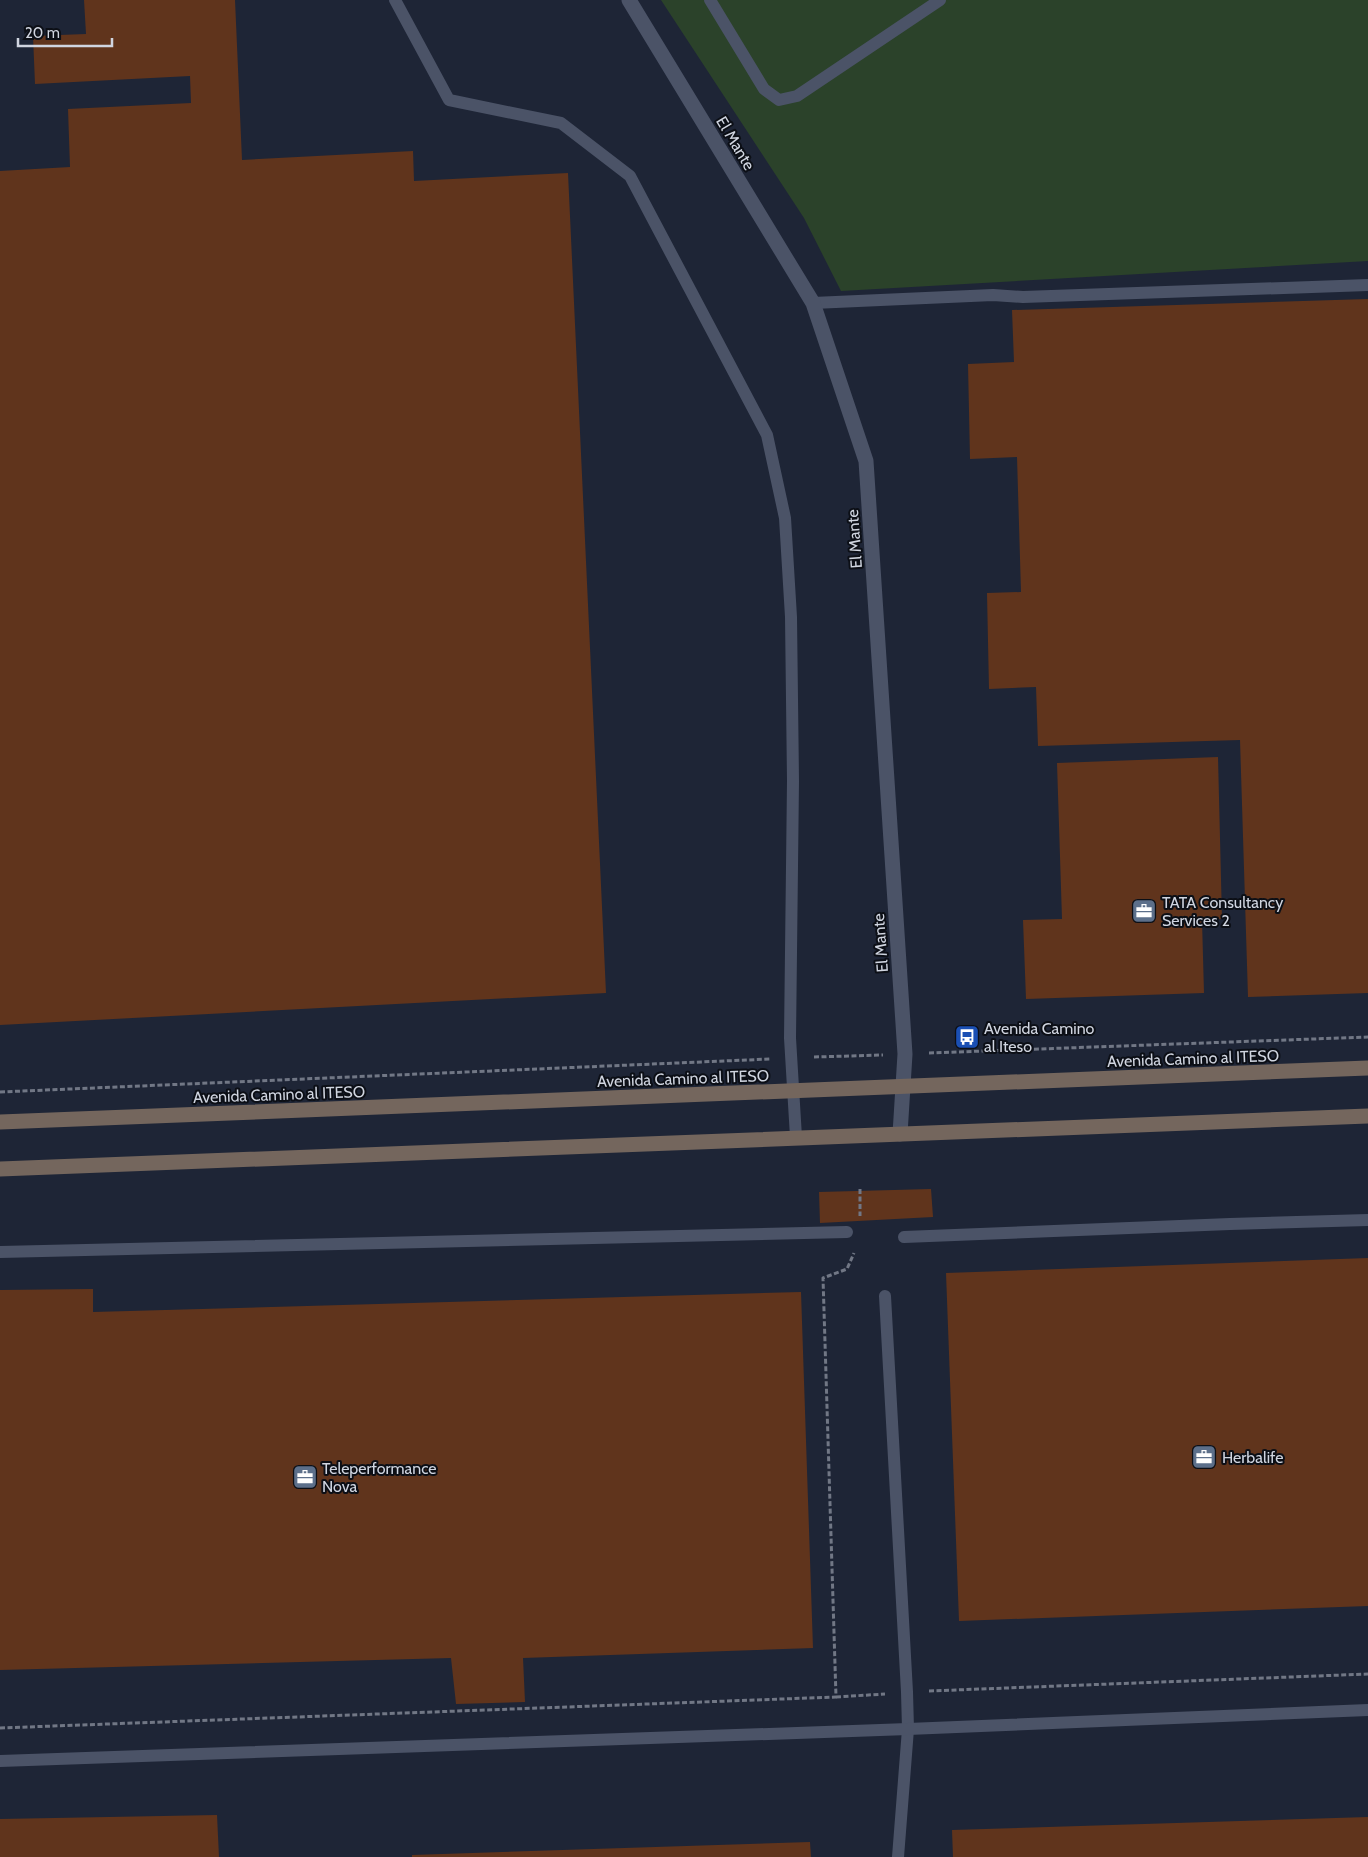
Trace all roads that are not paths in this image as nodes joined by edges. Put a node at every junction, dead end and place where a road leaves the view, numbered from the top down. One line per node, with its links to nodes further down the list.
1 (395, 0): 9 (lane)
2 (629, 0): 6 (street, El Mante)
3 (710, 0): 4 (lane)
4 (940, 0)
5 (1368, 285): 6 (lane)
6 (813, 303): 8 (street, El Mante)
7 (1368, 1068): 8 (main road, Avenida Camino al ITESO)
8 (904, 1087): 9 (main road, Avenida Camino al ITESO); 12 (street, El Mante)
9 (794, 1091): 11 (main road, Avenida Camino al ITESO); 13 (lane)
10 (1368, 1116): 12 (main road)
11 (0, 1122)
12 (900, 1134): 13 (main road)
13 (796, 1137): 14 (main road)
14 (0, 1168)
15 (1368, 1220): 17 (lane)
16 (846, 1232): 18 (lane)
17 (904, 1237)
18 (0, 1252)
19 (885, 1296): 21 (lane)
20 (1368, 1710): 21 (lane)
21 (908, 1729): 22 (lane); 23 (lane)
22 (0, 1761)
23 (898, 1857)

